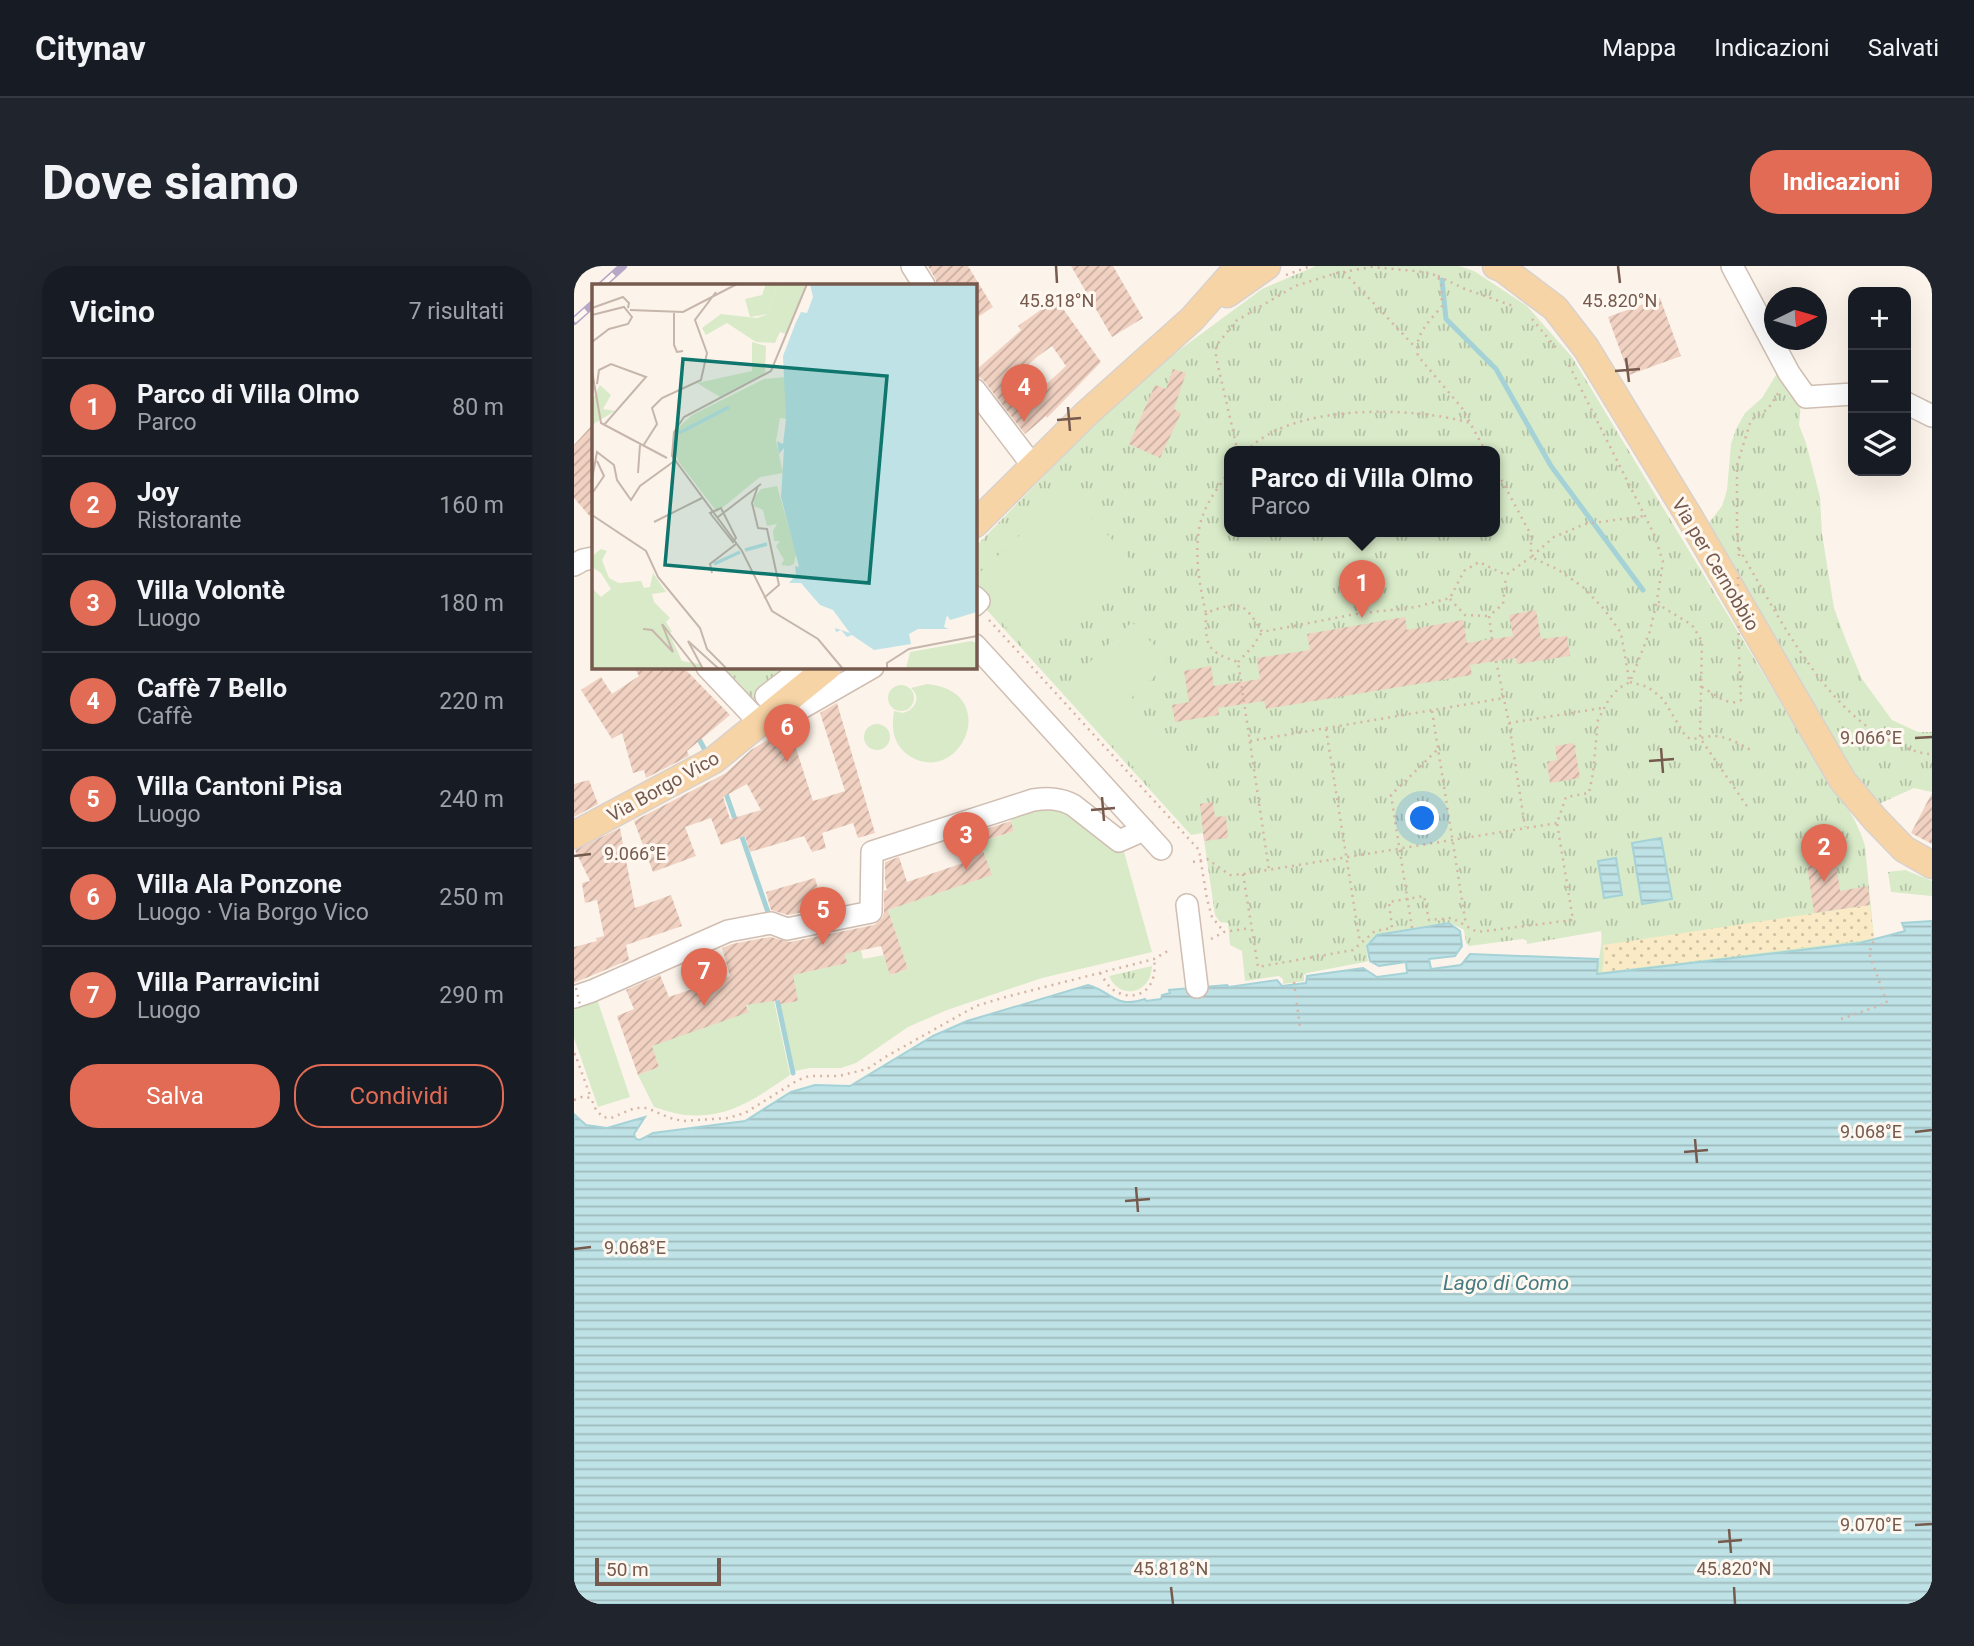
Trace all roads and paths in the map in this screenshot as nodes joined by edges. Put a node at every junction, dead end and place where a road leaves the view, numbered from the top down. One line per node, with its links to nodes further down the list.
1 (912, 266): 8 (street)
2 (1239, 266): 9 (main road)
3 (1267, 266): 9 (main road)
4 (1496, 266): 71 (main road, Via per Cernobbio)
5 (1732, 266): 13 (street)
6 (1344, 272): 7 (path); 10 (path); 19 (path)
7 (1438, 276): 10 (path); 11 (path)
8 (923, 284)
9 (1187, 317): 22 (main road)
10 (1416, 348): 18 (path)
11 (1558, 350)
12 (1567, 360): 25 (path)
13 (1791, 377): 15 (street); 59 (path)
14 (976, 391): 22 (street)
15 (1848, 394)
16 (1911, 406): 17 (street)
17 (1932, 416)
18 (1470, 423): 20 (path); 21 (path)
19 (1236, 446)
20 (1253, 446)
21 (1483, 446)
22 (1034, 466): 26 (main road)
23 (1500, 477): 27 (path)
24 (1224, 480): 35 (path)
25 (1646, 516): 27 (path); 33 (path)
26 (976, 523)
27 (1531, 556): 30 (path); 46 (path)
28 (592, 558): 29 (street)
29 (574, 565)
30 (1506, 575): 32 (path); 36 (path)
31 (1738, 577): 47 (path, bridge)
32 (1450, 598): 36 (path); 37 (path)
33 (1657, 600): 46 (path); 47 (path)
34 (976, 606): 69 (path)
35 (1206, 613): 37 (path); 41 (path)
36 (1489, 616): 38 (path)
37 (1262, 632): 41 (path)
38 (1492, 639)
39 (976, 646): 63 (street)
40 (1496, 661): 48 (path)
41 (1238, 662): 56 (path)
42 (708, 668): 52 (street)
43 (803, 668): 49 (street)
44 (827, 668): 49 (main road, Via Borgo Vico)
45 (871, 668): 49 (street)
46 (1630, 682): 50 (path); 55 (path)
47 (1702, 687): 55 (path)
48 (1504, 698): 51 (path); 53 (path)
49 (781, 707): 52 (main road, Via Borgo Vico)
50 (1604, 708): 53 (path); 61 (path)
51 (1432, 711): 54 (path); 57 (path)
52 (760, 723): 64 (main road, Via Borgo Vico)
53 (1509, 723): 62 (path)
54 (1326, 729): 56 (path); 68 (path)
55 (1700, 738): 58 (path); 60 (path)
56 (1250, 741): 72 (path)
57 (1438, 748): 65 (path); 66 (path)
58 (1753, 751)
59 (1932, 754)
60 (1749, 809)
61 (1557, 823): 62 (path); 76 (path)
62 (1525, 828): 65 (path)
63 (1144, 830): 67 (street); 86 (street)
64 (574, 835)
65 (1452, 839): 66 (path); 76 (path)
66 (1399, 848): 68 (path); 74 (path)
67 (1161, 849)
68 (1347, 857): 72 (path); 80 (path)
69 (1201, 860): 70 (path); 73 (path); 77 (path)
70 (1192, 862)
71 (1932, 865)
72 (1269, 870): 73 (path)
73 (1242, 874): 77 (path)
74 (1408, 899): 76 (path); 78 (path); 80 (path)
75 (1187, 905): 85 (street)
76 (1466, 925)
77 (1251, 928): 80 (path)
78 (1412, 928)
79 (1874, 940): 87 (path)
80 (1360, 944)
81 (1166, 952): 82 (path)
82 (1154, 959): 83 (path); 83 (path)
83 (1100, 973): 90 (path)
84 (1294, 982): 88 (path)
85 (1197, 987)
86 (577, 997)
87 (1841, 1018)
88 (1300, 1027)
89 (574, 1055): 90 (path)
90 (591, 1098): 91 (path)
91 (574, 1100)

